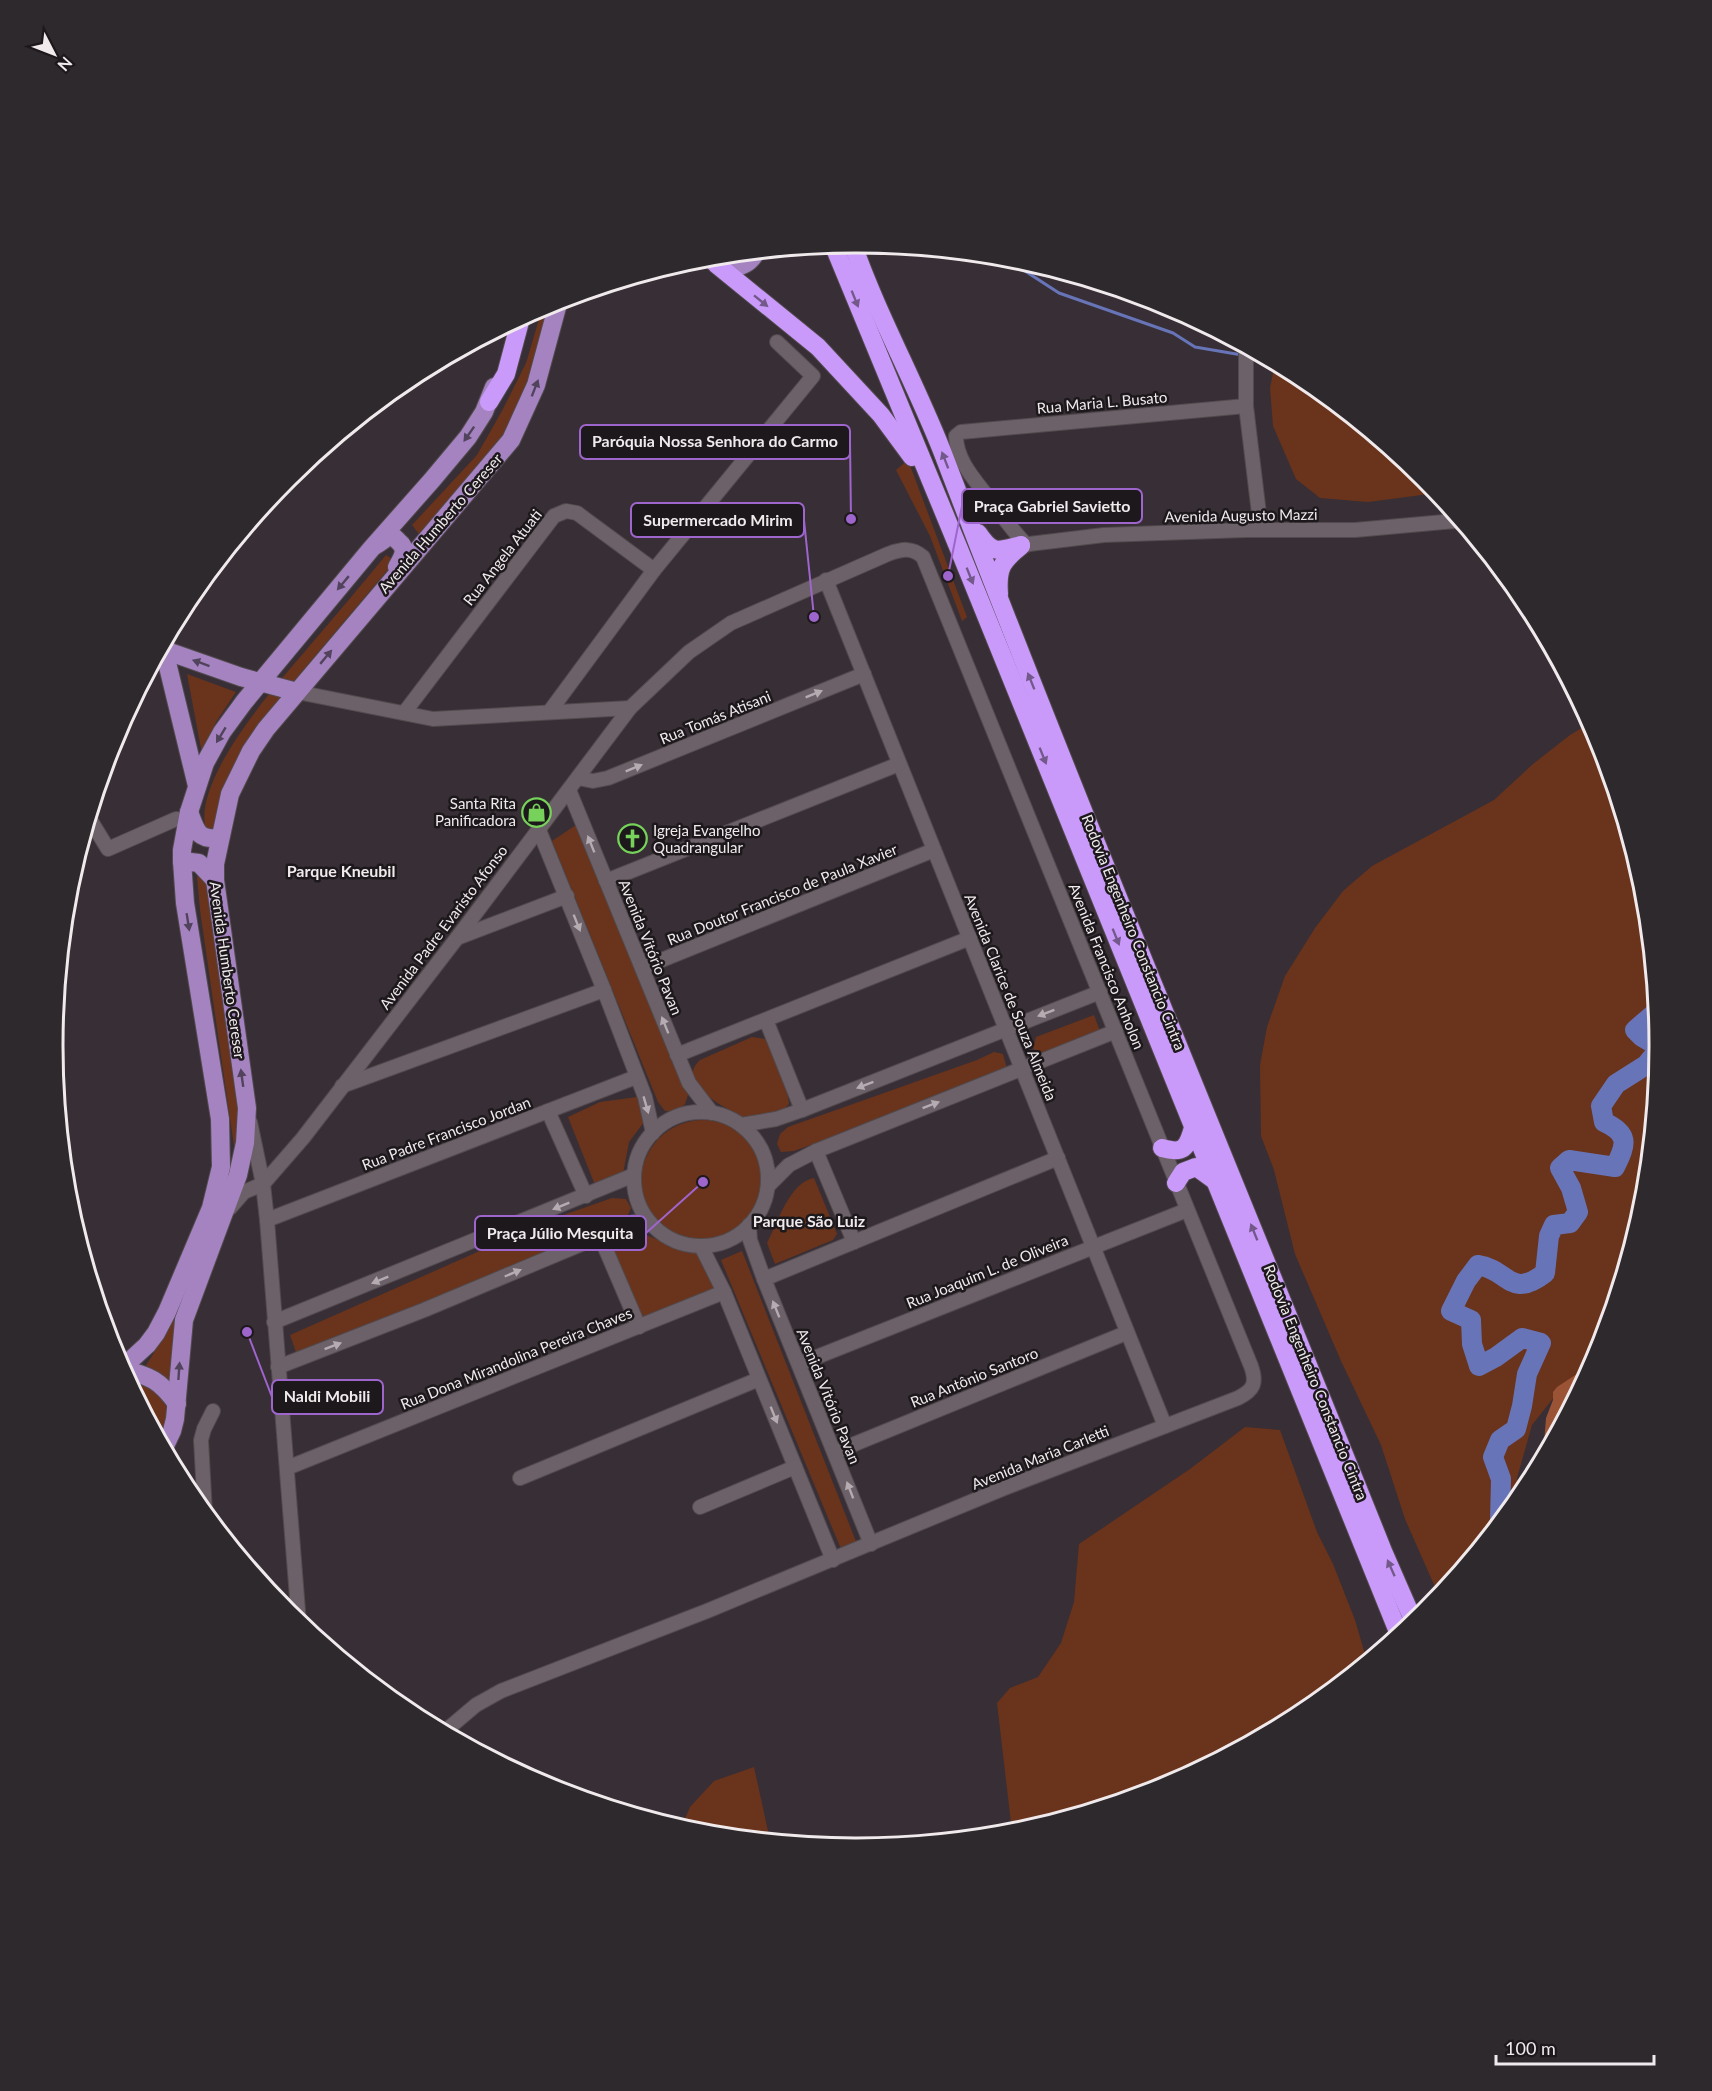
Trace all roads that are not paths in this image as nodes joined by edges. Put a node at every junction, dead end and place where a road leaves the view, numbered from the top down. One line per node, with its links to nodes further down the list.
1 (856, 252): 14 (highway, Rodovia Engenheiro Constancio Cintra, one-way to 1)
2 (837, 253): 13 (highway, Rodovia Engenheiro Constancio Cintra, one-way to 13)
3 (752, 259): 4 (main road)
4 (723, 264)
5 (718, 265): 13 (highway, one-way to 13)
6 (556, 312): 22 (main road, Avenida Humberto Cereser, one-way to 6)
7 (518, 328): 11 (highway)
8 (511, 331): 11 (main road, Avenida Humberto Cereser)
9 (777, 342): 20 (street)
10 (1247, 356): 12 (street)
11 (489, 402): 18 (main road, Avenida Humberto Cereser, one-way to 18)
12 (1246, 406): 16 (street); 17 (street, Rua Maria L. Busato)
13 (928, 478): 63 (highway, Rodovia Engenheiro Constancio Cintra, one-way to 63)
14 (960, 499): 17 (highway); 23 (highway, Rodovia Engenheiro Constancio Cintra)
15 (1451, 521): 16 (street, Avenida Augusto Mazzi)
16 (1261, 530): 17 (street, Avenida Augusto Mazzi)
17 (1024, 545): 23 (highway)
18 (370, 549): 22 (main road); 27 (main road, Avenida Humberto Cereser, one-way to 27)
19 (927, 563): 21 (street, Avenida Padre Evaristo Afonso); 50 (street, Avenida Francisco Anholon)
20 (654, 570): 30 (street); 31 (street, Rua Angela Atuati)
21 (826, 580): 26 (street, Avenida Clarice de Souza Almeida); 29 (street, Avenida Padre Evaristo Afonso)
22 (383, 589): 28 (main road, Avenida Humberto Cereser, one-way to 22)
23 (1000, 604): 107 (highway, Rodovia Engenheiro Constancio Cintra, one-way to 23)
24 (168, 650): 27 (main road, one-way to 24)
25 (165, 656): 34 (main road)
26 (864, 674): 32 (street, Avenida Clarice de Souza Almeida); 33 (street, Rua Tomás Atisani, one-way to 26)
27 (261, 681): 28 (main road); 34 (main road, Avenida Humberto Cereser, one-way to 34)
28 (297, 692): 31 (street); 38 (main road, Avenida Humberto Cereser)
29 (630, 708): 30 (street); 33 (street, Avenida Padre Evaristo Afonso)
30 (550, 711): 31 (street)
31 (404, 713)
32 (899, 764): 39 (street, Avenida Clarice de Souza Almeida); 42 (street)
33 (573, 784): 37 (street, Avenida Padre Evaristo Afonso); 42 (street, Avenida Vitório Pavan, one-way to 33)
34 (197, 786): 35 (main road, Avenida Humberto Cereser)
35 (188, 816): 36 (street); 38 (main road); 40 (main road, Avenida Humberto Cereser)
36 (94, 826)
37 (539, 830): 43 (street); 44 (street, Avenida Padre Evaristo Afonso)
38 (219, 838): 41 (main road, Avenida Humberto Cereser)
39 (934, 850): 47 (street, Avenida Clarice de Souza Almeida); 48 (street, Rua Doutor Francisco de Paula Xavier)
40 (182, 861): 41 (main road); 88 (main road, Avenida Humberto Cereser, one-way to 88)
41 (215, 880): 58 (main road, Avenida Humberto Cereser, one-way to 41)
42 (606, 881): 48 (street, Avenida Vitório Pavan)
43 (567, 896): 45 (street); 49 (street, one-way to 49)
44 (484, 902): 45 (street); 46 (street, Avenida Padre Evaristo Afonso)
45 (500, 922): 46 (street)
46 (457, 938): 57 (street, Avenida Padre Evaristo Afonso)
47 (970, 938): 51 (street); 52 (street, Avenida Clarice de Souza Almeida)
48 (642, 968): 54 (street, Avenida Vitório Pavan, one-way to 48)
49 (604, 990): 56 (street); 57 (street)
50 (1100, 992): 52 (street, one-way to 52); 53 (street, Avenida Francisco Anholon)
51 (766, 1020): 54 (street); 59 (street)
52 (1006, 1028): 55 (street, Avenida Clarice de Souza Almeida); 59 (street, one-way to 59)
53 (1116, 1031): 55 (street); 65 (street, Avenida Francisco Anholon)
54 (677, 1054): 61 (street, Avenida Vitório Pavan)
55 (1023, 1069): 66 (street, one-way to 55); 67 (street, Avenida Clarice de Souza Almeida)
56 (636, 1077): 60 (street, Rua Padre Francisco Jordan); 64 (street, one-way to 64)
57 (342, 1086): 71 (street, Avenida Padre Evaristo Afonso)
58 (247, 1108): 71 (street); 75 (main road, Avenida Humberto Cereser)
59 (802, 1110): 62 (street)
60 (548, 1111): 73 (street); 76 (street, Rua Padre Francisco Jordan)
61 (712, 1113): 62 (street); 64 (street)
62 (741, 1125): 72 (street)
63 (1193, 1128): 65 (highway); 69 (highway, Rodovia Engenheiro Constancio Cintra)
64 (653, 1133): 68 (street)
65 (1162, 1148): 70 (street, Avenida Francisco Anholon)
66 (816, 1151): 72 (street); 80 (street)
67 (1058, 1158): 80 (street); 82 (street, Avenida Clarice de Souza Almeida)
68 (634, 1175): 73 (street); 77 (street)
69 (1215, 1181): 70 (highway); 108 (highway, Rodovia Engenheiro Constancio Cintra)
70 (1176, 1183): 74 (street, Avenida Francisco Anholon)
71 (263, 1184): 75 (street); 76 (street)
72 (768, 1186): 78 (street)
73 (585, 1196): 85 (street, one-way to 85)
74 (1187, 1210): 82 (street, Rua Joaquim L. de Oliveira); 93 (street, Avenida Francisco Anholon)
75 (223, 1216): 94 (main road, Avenida Humberto Cereser, one-way to 75)
76 (267, 1220): 85 (street)
77 (648, 1221): 79 (street); 81 (street)
78 (749, 1225): 81 (street); 83 (street, Avenida Vitório Pavan)
79 (600, 1236): 86 (street); 90 (street, one-way to 79)
80 (854, 1242): 83 (street)
81 (701, 1246): 84 (street)
82 (1092, 1247): 87 (street, Avenida Clarice de Souza Almeida); 89 (street, Rua Joaquim L. de Oliveira)
83 (764, 1279): 89 (street, Avenida Vitório Pavan, one-way to 83)
84 (724, 1292): 86 (street, Rua Dona Mirandolina Pereira Chaves); 92 (street)
85 (274, 1322): 90 (street)
86 (639, 1327): 100 (street, Rua Dona Mirandolina Pereira Chaves)
87 (1126, 1333): 96 (street, Avenida Clarice de Souza Almeida); 98 (street, Rua Antônio Santoro)
88 (129, 1361)
89 (799, 1364): 98 (street, Avenida Vitório Pavan)
90 (278, 1368): 100 (street)
91 (133, 1371): 94 (main road)
92 (759, 1379): 99 (street, one-way to 99); 101 (street)
93 (1255, 1382): 96 (street, Avenida Maria Carletti)
94 (177, 1404): 97 (main road, Avenida Humberto Cereser)
95 (213, 1411): 102 (street)
96 (1165, 1426): 104 (street, Avenida Maria Carletti)
97 (168, 1440)
98 (835, 1452): 104 (street, Avenida Vitório Pavan, one-way to 98)
99 (795, 1467): 103 (street); 105 (street)
100 (287, 1468): 106 (street)
101 (520, 1478)
102 (204, 1496)
103 (700, 1508)
104 (871, 1544): 105 (street, Avenida Maria Carletti)
105 (833, 1560): 109 (street, Avenida Maria Carletti)
106 (298, 1609)
107 (1410, 1613)
108 (1396, 1626)
109 (450, 1727)

